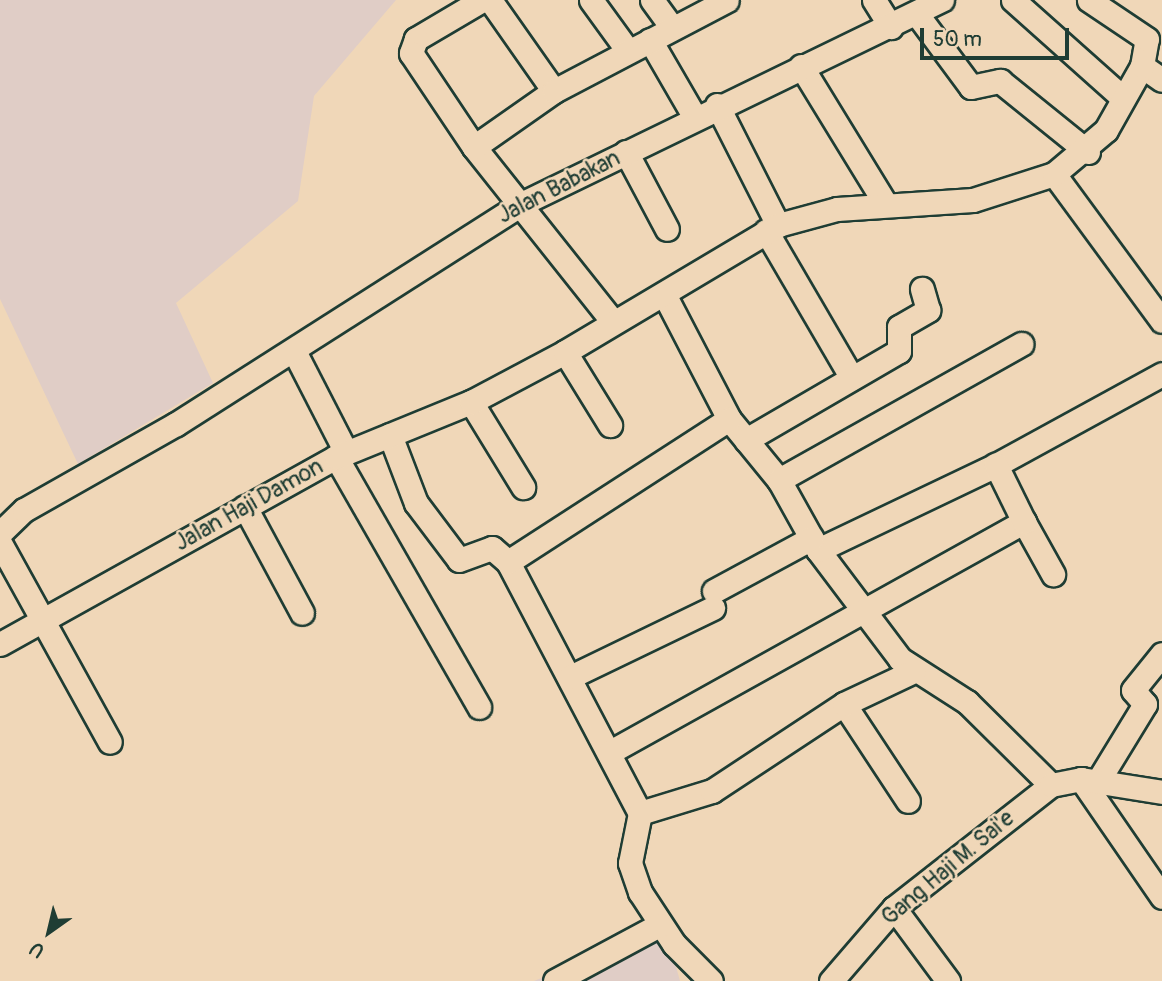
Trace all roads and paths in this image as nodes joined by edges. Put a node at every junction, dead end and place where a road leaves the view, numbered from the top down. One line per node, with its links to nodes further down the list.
1 (482, 0): 23 (street)
2 (490, 0): 19 (street)
3 (591, 0): 15 (street)
4 (652, 0): 12 (street)
5 (727, 0): 12 (street)
6 (874, 0): 11 (street)
7 (942, 0): 10 (street, Jalan Babakan)
8 (1013, 0): 20 (street)
9 (1089, 0): 13 (street)
10 (919, 17): 11 (street, Jalan Babakan); 25 (street)
11 (891, 27): 16 (street, Jalan Babakan)
12 (672, 28): 14 (street)
13 (1154, 31): 17 (street)
14 (650, 40): 15 (street); 22 (street)
15 (628, 51): 19 (street)
16 (801, 66): 21 (street, Jalan Babakan); 27 (street)
17 (1142, 66): 18 (street); 20 (street)
18 (1162, 80)
19 (554, 91): 23 (street)
20 (1123, 98): 25 (street)
21 (717, 105): 22 (street, Jalan Babakan); 29 (street)
22 (694, 116): 24 (street, Jalan Babakan)
23 (474, 147): 28 (street)
24 (626, 152): 28 (street, Jalan Babakan); 30 (street)
25 (1087, 152): 26 (street)
26 (1054, 174): 27 (street); 33 (street)
27 (885, 203): 29 (street)
28 (520, 204): 34 (street); 36 (street, Jalan Babakan)
29 (772, 228): 32 (street); 39 (street)
30 (667, 229)
31 (922, 289): 39 (street)
32 (664, 294): 34 (street); 41 (street)
33 (1162, 321)
34 (613, 322): 37 (street)
35 (1021, 344): 47 (street)
36 (294, 351): 45 (street); 51 (street, Jalan Babakan)
37 (565, 352): 40 (street, Jalan Haji Damon); 42 (street)
38 (1162, 374): 46 (street)
39 (852, 378): 44 (street)
40 (471, 402): 43 (street, Jalan Haji Damon); 48 (street)
41 (729, 419): 44 (street); 54 (street)
42 (610, 425)
43 (390, 435): 45 (street, Jalan Haji Damon); 54 (street)
44 (746, 440): 47 (street)
45 (341, 454): 49 (street, Jalan Haji Damon); 64 (street)
46 (996, 465): 50 (street); 53 (street)
47 (779, 480): 53 (street)
48 (523, 487)
49 (245, 508): 57 (street); 58 (street, Jalan Haji Damon)
50 (1024, 522): 55 (street); 56 (street)
51 (0, 533)
52 (0, 543): 58 (street)
53 (815, 544): 56 (street); 62 (street)
54 (508, 562): 62 (street)
55 (1053, 574)
56 (865, 608): 61 (street); 67 (street)
57 (302, 613)
58 (45, 620): 59 (street, Jalan Haji Damon); 66 (street)
59 (0, 644)
60 (1162, 654): 65 (street)
61 (914, 671): 63 (street); 69 (street)
62 (570, 677): 67 (street)
63 (844, 704): 71 (street); 72 (street)
64 (479, 708)
65 (1154, 710): 68 (street)
66 (110, 742)
67 (610, 752): 72 (street)
68 (1090, 780): 69 (street, Gang Haji M. Sai'e); 70 (street); 73 (street)
69 (1051, 785): 74 (street, Gang Haji M. Sai'e)
70 (1162, 792)
71 (908, 801)
72 (640, 813): 75 (street)
73 (1162, 897)
74 (894, 908): 78 (street, Gang Haji M. Sai'e); 79 (street)
75 (659, 925): 76 (street); 77 (street)
76 (555, 981)
77 (710, 981)
78 (831, 981)
79 (948, 981)

